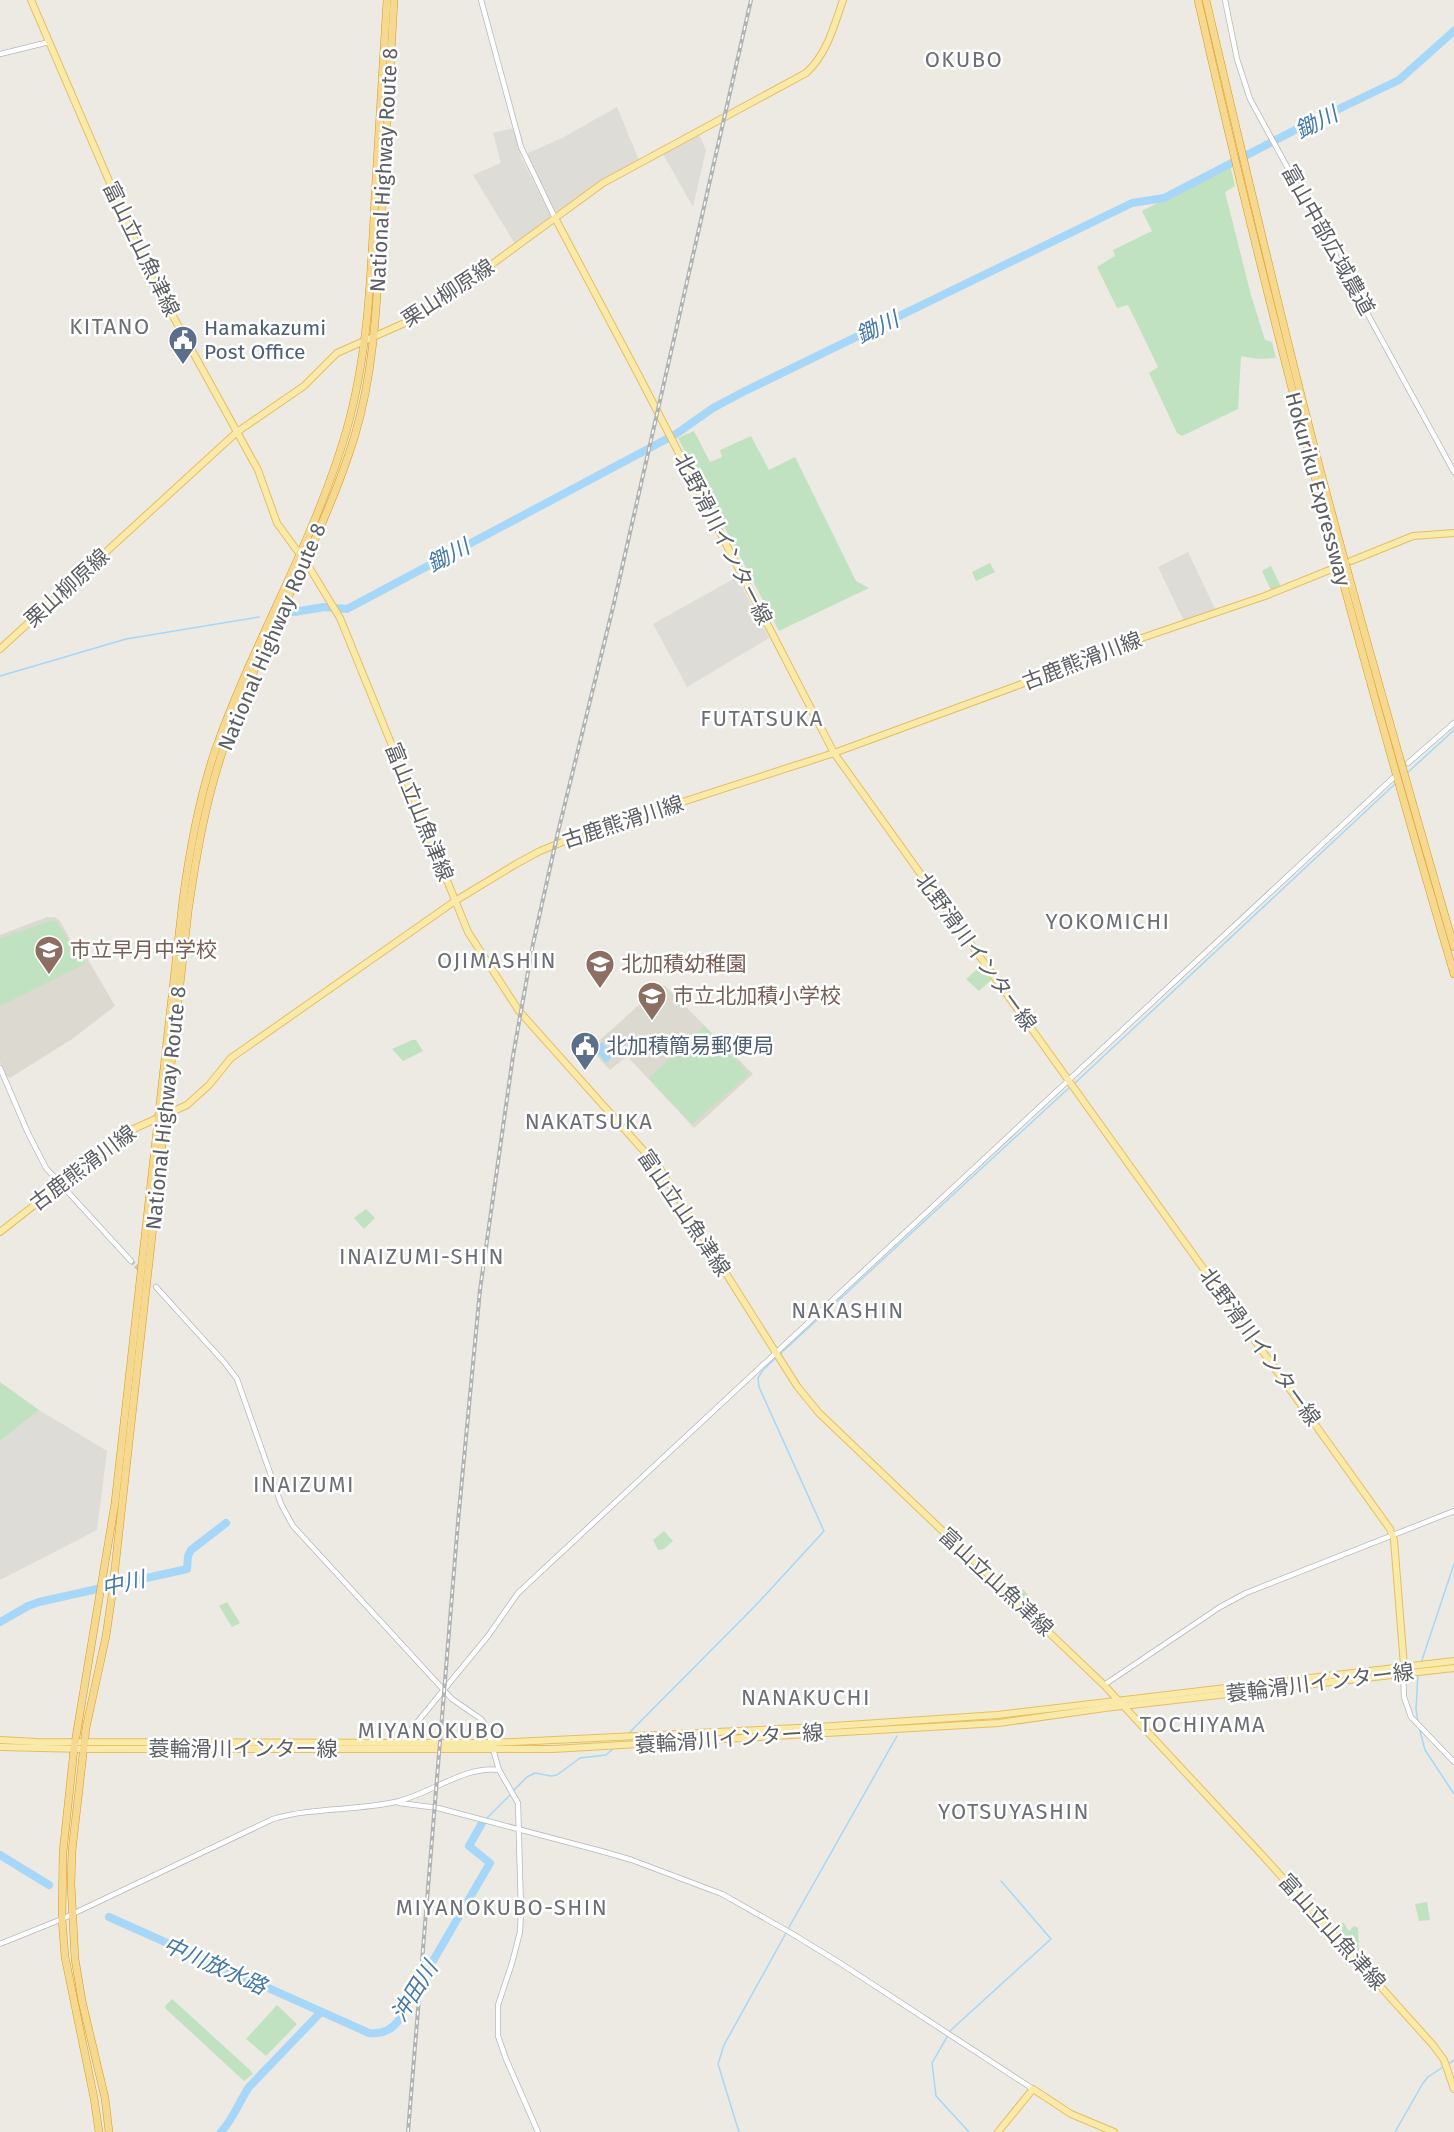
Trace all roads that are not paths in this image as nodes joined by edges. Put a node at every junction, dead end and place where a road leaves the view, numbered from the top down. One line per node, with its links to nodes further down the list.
1 (31, 0): 9 (main road, 富山立山魚津線)
2 (387, 0): 14 (highway, National Highway Route 8)
3 (394, 0): 13 (highway, National Highway Route 8)
4 (481, 0): 12 (street)
5 (843, 0): 12 (main road, 栗山柳原線)
6 (1198, 0): 11 (highway, Hokuriku Expressway)
7 (1206, 0): 11 (highway, Hokuriku Expressway)
8 (1225, 0): 17 (street, 富山中部広域農道)
9 (49, 42): 10 (street); 16 (main road, 富山立山魚津線)
10 (0, 54)
11 (1236, 145): 15 (highway, Hokuriku Expressway)
12 (555, 218): 13 (main road, 栗山柳原線); 25 (main road, 北野滑川インター線)
13 (373, 337): 14 (main road, 栗山柳原線); 20 (highway, National Highway Route 8)
14 (365, 340): 16 (main road, 栗山柳原線); 19 (highway, National Highway Route 8)
15 (1293, 380): 29 (highway, Hokuriku Expressway); 30 (highway, Hokuriku Expressway)
16 (237, 432): 19 (main road, 富山立山魚津線); 23 (main road, 栗山柳原線)
17 (1454, 472)
18 (1454, 532): 21 (main road)
19 (300, 554): 20 (main road, 富山立山魚津線); 33 (highway, National Highway Route 8)
20 (304, 561): 28 (main road, 富山立山魚津線); 33 (highway, National Highway Route 8)
21 (1351, 561)
22 (1332, 569): 25 (main road, 古鹿熊滑川線)
23 (0, 649)
24 (1454, 723): 26 (street)
25 (834, 753): 28 (main road, 古鹿熊滑川線); 32 (main road, 北野滑川インター線)
26 (1408, 763)
27 (1393, 778): 32 (street)
28 (455, 901): 33 (main road, 古鹿熊滑川線); 38 (main road, 富山立山魚津線)
29 (1454, 947)
30 (1454, 975)
31 (0, 1068): 34 (street)
32 (1068, 1081): 38 (street); 40 (main road, 北野滑川インター線)
33 (162, 1117): 34 (main road, 古鹿熊滑川線); 49 (highway, National Highway Route 8); 50 (highway, National Highway Route 8)
34 (60, 1184): 35 (main road, 古鹿熊滑川線); 36 (street)
35 (0, 1232)
36 (131, 1261)
37 (156, 1287): 45 (street)
38 (776, 1353): 44 (main road, 富山立山魚津線); 45 (street)
39 (1454, 1511): 40 (street)
40 (1393, 1534): 43 (main road); 44 (street)
41 (1454, 1661): 43 (main road, 蓑輪滑川インター線)
42 (1454, 1668): 43 (main road, 蓑輪滑川インター線)
43 (1403, 1669): 46 (main road, 蓑輪滑川インター線); 53 (street)
44 (1104, 1685): 46 (main road, 富山立山魚津線)
45 (443, 1690): 48 (street); 51 (street)
46 (1122, 1703): 51 (main road, 蓑輪滑川インター線); 61 (main road, 富山立山魚津線)
47 (0, 1740): 49 (main road, 蓑輪滑川インター線)
48 (403, 1743): 50 (main road, 蓑輪滑川インター線); 51 (main road, 蓑輪滑川インター線)
49 (75, 1746): 50 (main road, 蓑輪滑川インター線); 52 (main road, 蓑輪滑川インター線); 58 (highway, National Highway Route 8)
50 (84, 1746): 51 (main road, 蓑輪滑川インター線); 57 (highway, National Highway Route 8)
51 (493, 1746): 54 (street)
52 (0, 1747)
53 (1454, 1762)
54 (499, 1770): 55 (street); 56 (street)
55 (396, 1802): 56 (street); 57 (street)
56 (519, 1829): 60 (street); 64 (street)
57 (72, 1914): 58 (street); 63 (highway, National Highway Route 8)
58 (62, 1919): 59 (street); 62 (highway, National Highway Route 8)
59 (0, 1944)
60 (1033, 2089): 65 (main road); 66 (main road)
61 (1454, 2089)
62 (99, 2132)
63 (109, 2132)
64 (538, 2132)
65 (998, 2132)
66 (1114, 2132)

